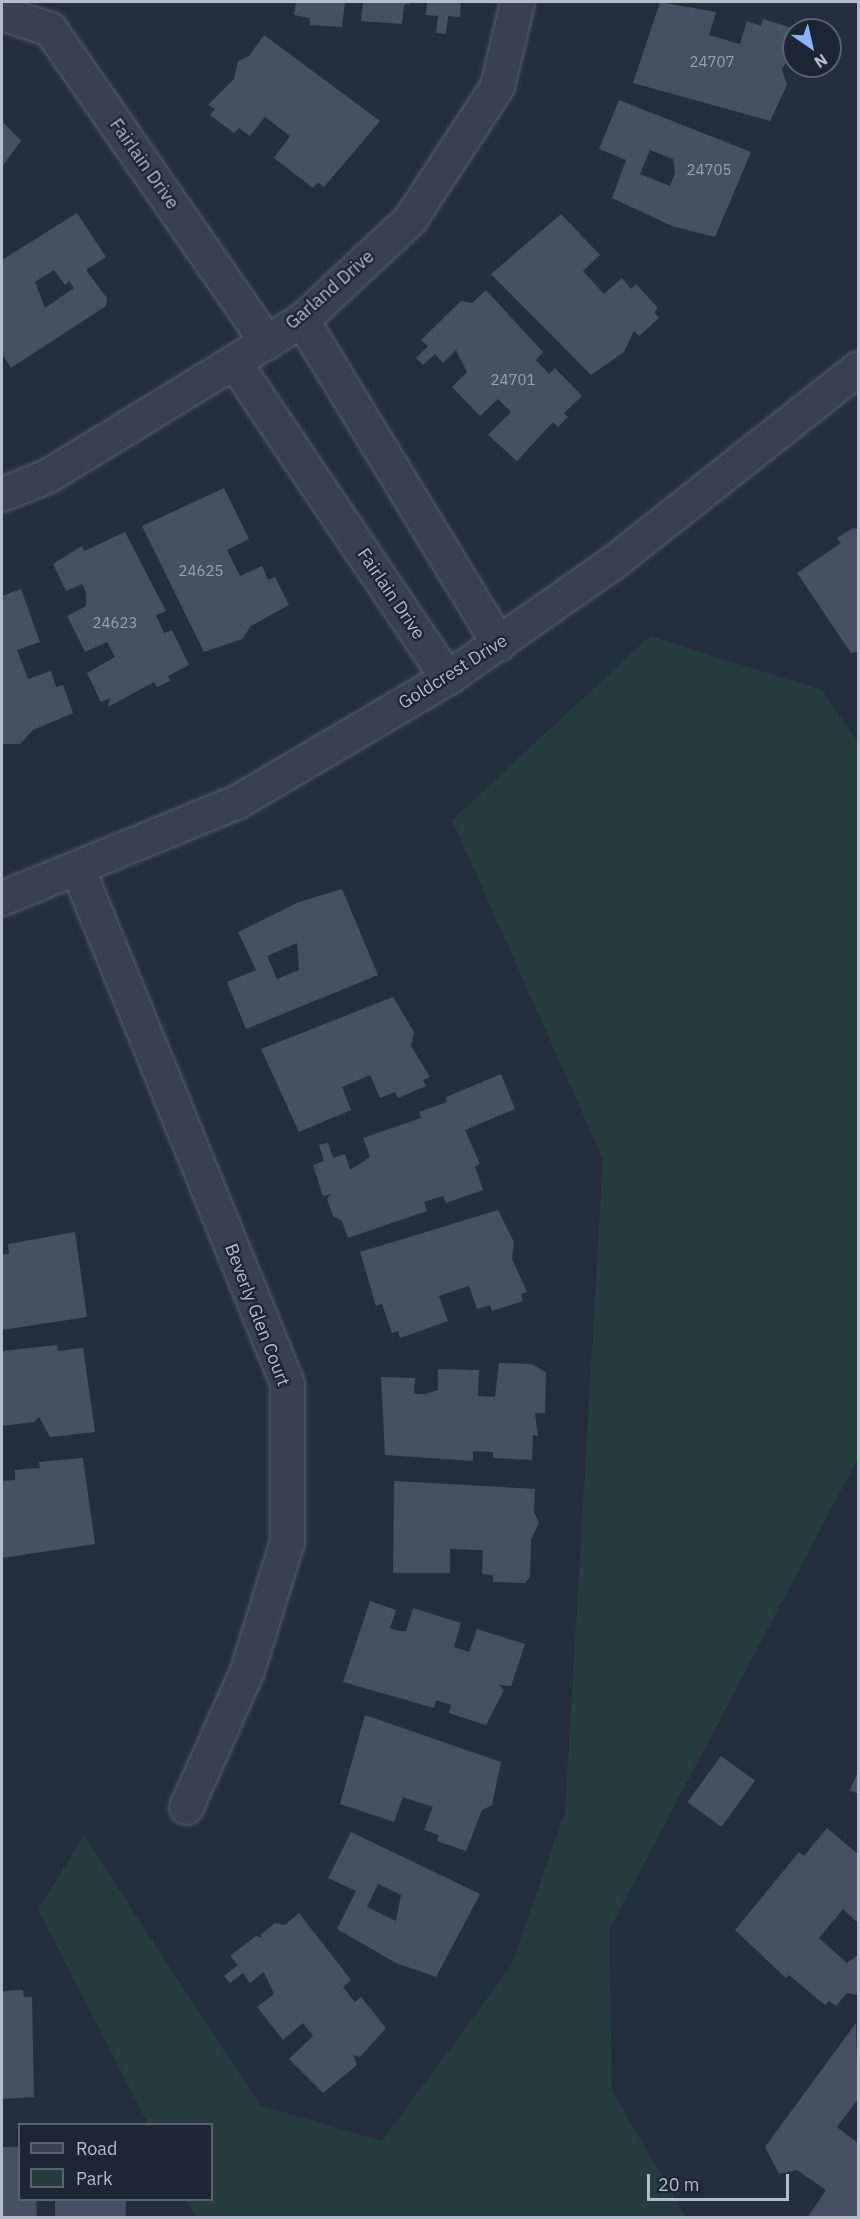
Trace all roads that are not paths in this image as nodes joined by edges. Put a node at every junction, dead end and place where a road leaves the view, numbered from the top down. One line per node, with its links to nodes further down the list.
1 (517, 2): 3 (street, Garland Drive)
2 (2, 13): 4 (street, Fairlain Drive)
3 (302, 321): 4 (street, Garland Drive); 8 (street)
4 (267, 342): 5 (street, Garland Drive)
5 (234, 362): 7 (street, Garland Drive); 9 (street, Fairlain Drive)
6 (858, 368): 8 (street, Goldcrest Drive)
7 (2, 494)
8 (499, 644): 9 (street, Goldcrest Drive)
9 (447, 678): 10 (street, Goldcrest Drive)
10 (78, 870): 11 (street, Goldcrest Drive); 12 (street, Beverly Glen Court)
11 (2, 898)
12 (186, 1807)

